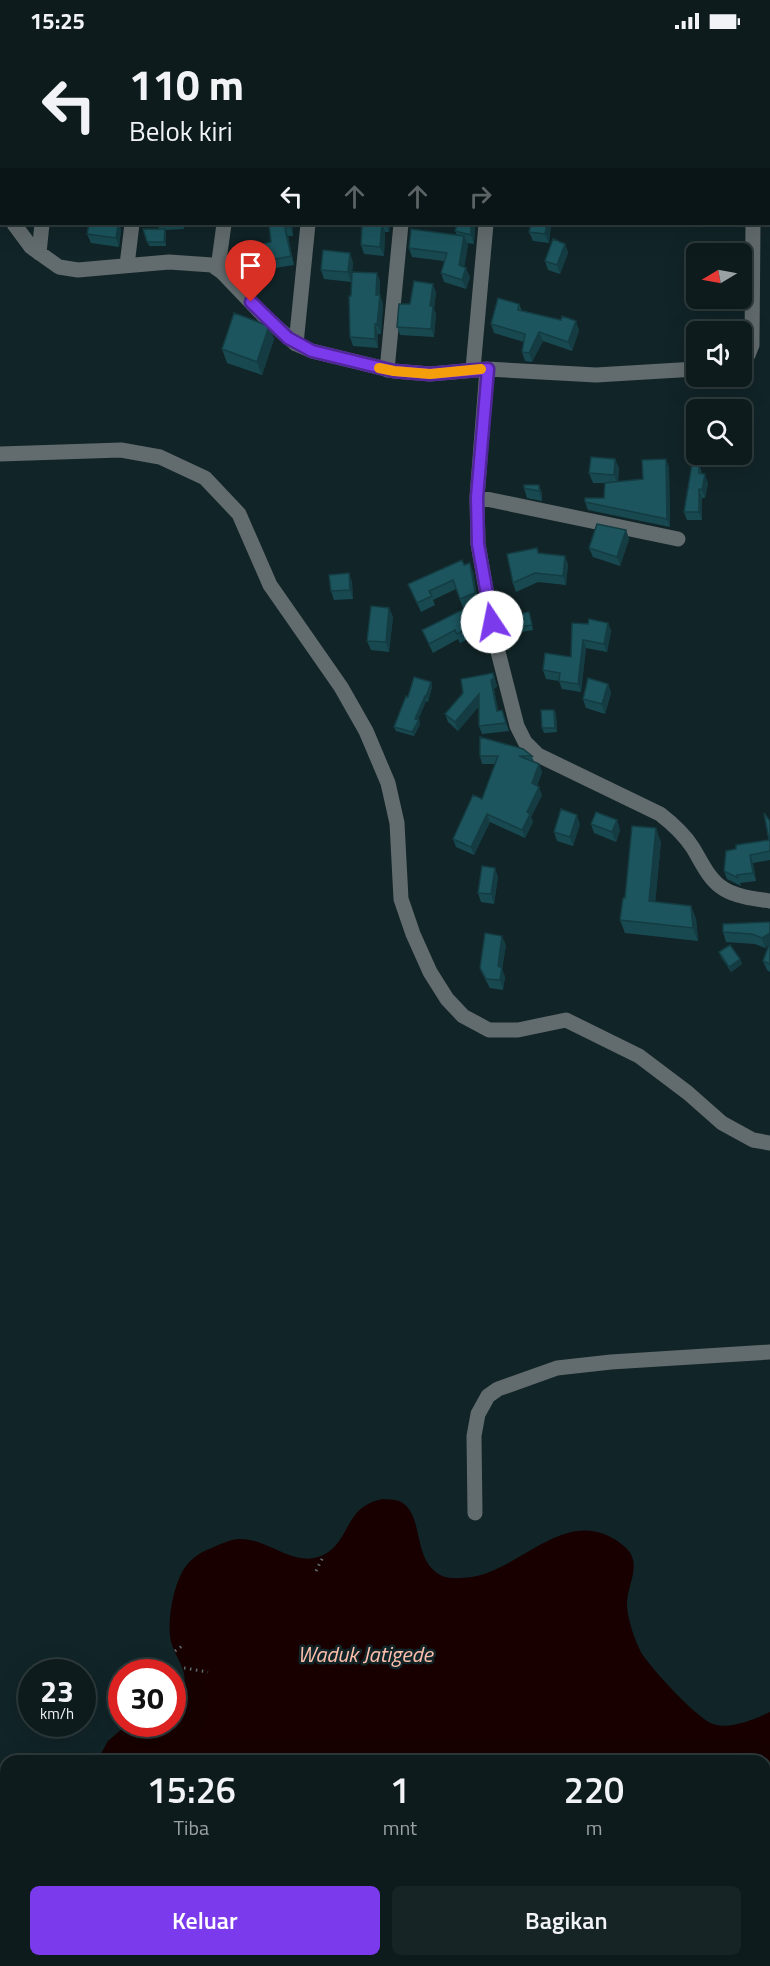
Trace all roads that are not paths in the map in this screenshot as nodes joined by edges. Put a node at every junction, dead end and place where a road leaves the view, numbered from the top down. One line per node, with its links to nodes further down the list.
1 (15, 225): 9 (street)
2 (42, 225): 9 (street)
3 (132, 225): 10 (street)
4 (224, 225): 11 (street)
5 (308, 225): 12 (street)
6 (401, 225): 15 (street)
7 (486, 225): 14 (street)
8 (753, 225): 13 (street)
9 (39, 253): 10 (street)
10 (127, 265): 11 (street)
11 (218, 268): 12 (street)
12 (296, 344): 15 (street)
13 (752, 345)
14 (480, 369): 15 (street); 16 (street); 18 (street)
15 (387, 370)
16 (686, 370)
17 (0, 454): 21 (street)
18 (477, 497): 19 (street); 20 (street)
19 (678, 539)
20 (770, 901)
21 (770, 1143)
22 (770, 1352): 23 (street)
23 (475, 1513)

